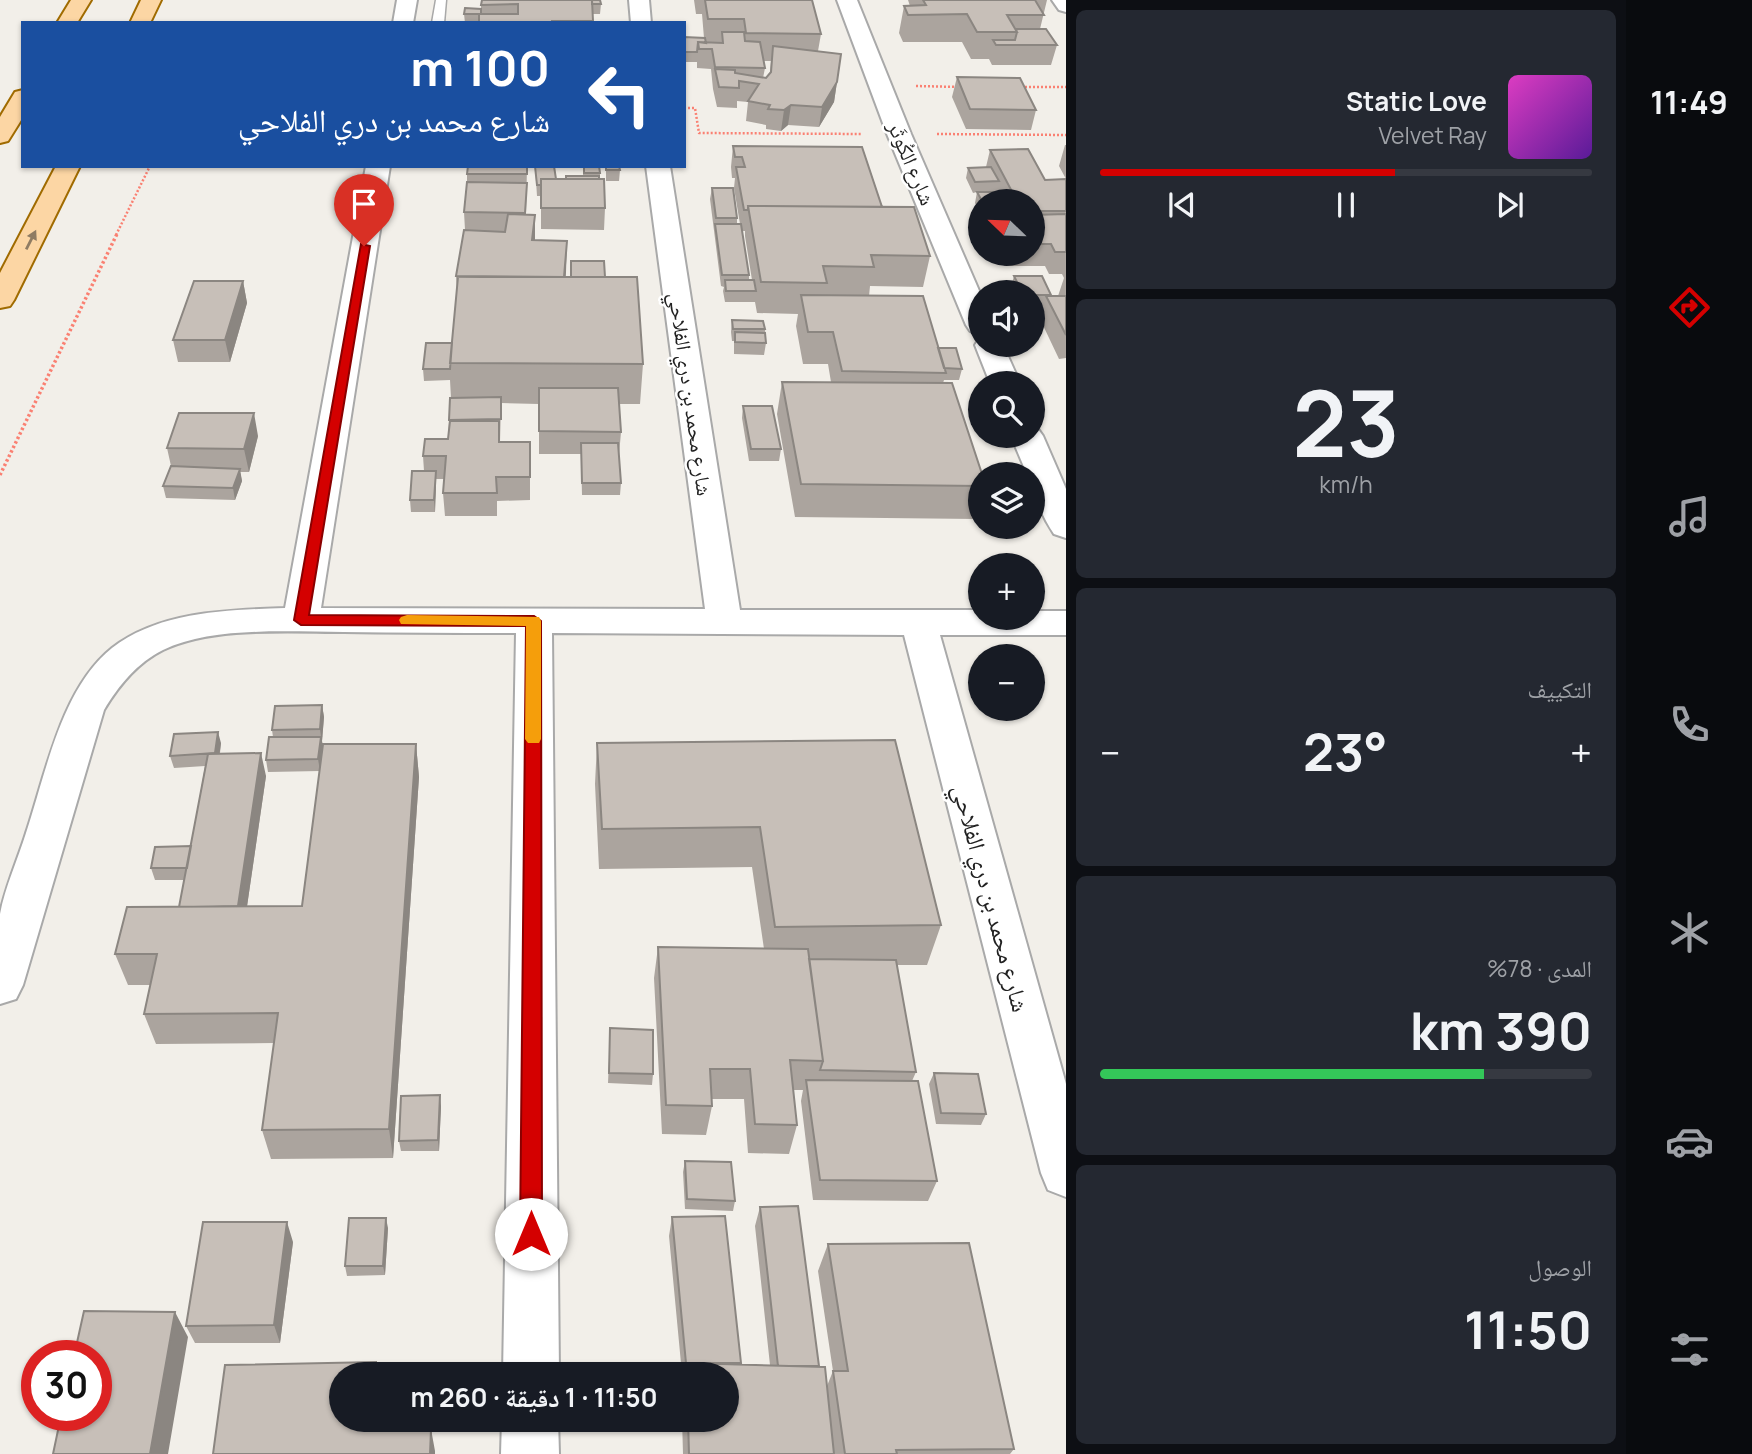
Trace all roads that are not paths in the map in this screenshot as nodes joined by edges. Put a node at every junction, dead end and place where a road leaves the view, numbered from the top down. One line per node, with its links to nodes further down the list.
1 (81, 0): 9 (main road)
2 (151, 0): 10 (main road)
3 (407, 0): 11 (street)
4 (441, 0): 12 (lane)
5 (639, 0): 13 (street)
6 (847, 0): 19 (street, شارع الكُوثَر)
7 (1062, 0): 8 (street)
8 (1066, 6)
9 (68, 21)
10 (141, 21)
11 (403, 21)
12 (438, 21)
13 (641, 21)
14 (21, 100): 15 (main road)
15 (0, 136)
16 (67, 168): 20 (main road, one-way to 16)
17 (378, 168): 23 (street)
18 (658, 168): 25 (street, شارع محمد بن دري الفلاحي)
19 (968, 296)
20 (0, 300)
21 (1032, 448): 22 (street)
22 (1066, 527)
23 (301, 620): 24 (street); 28 (street)
24 (534, 621): 25 (street); 30 (street)
25 (724, 621): 26 (street)
26 (919, 623): 27 (street); 29 (street, شارع محمد بن دري الفلاحي)
27 (1066, 623)
28 (0, 985)
29 (1066, 1173)
30 (531, 1362)
31 (530, 1432): 32 (street)
32 (530, 1454)

